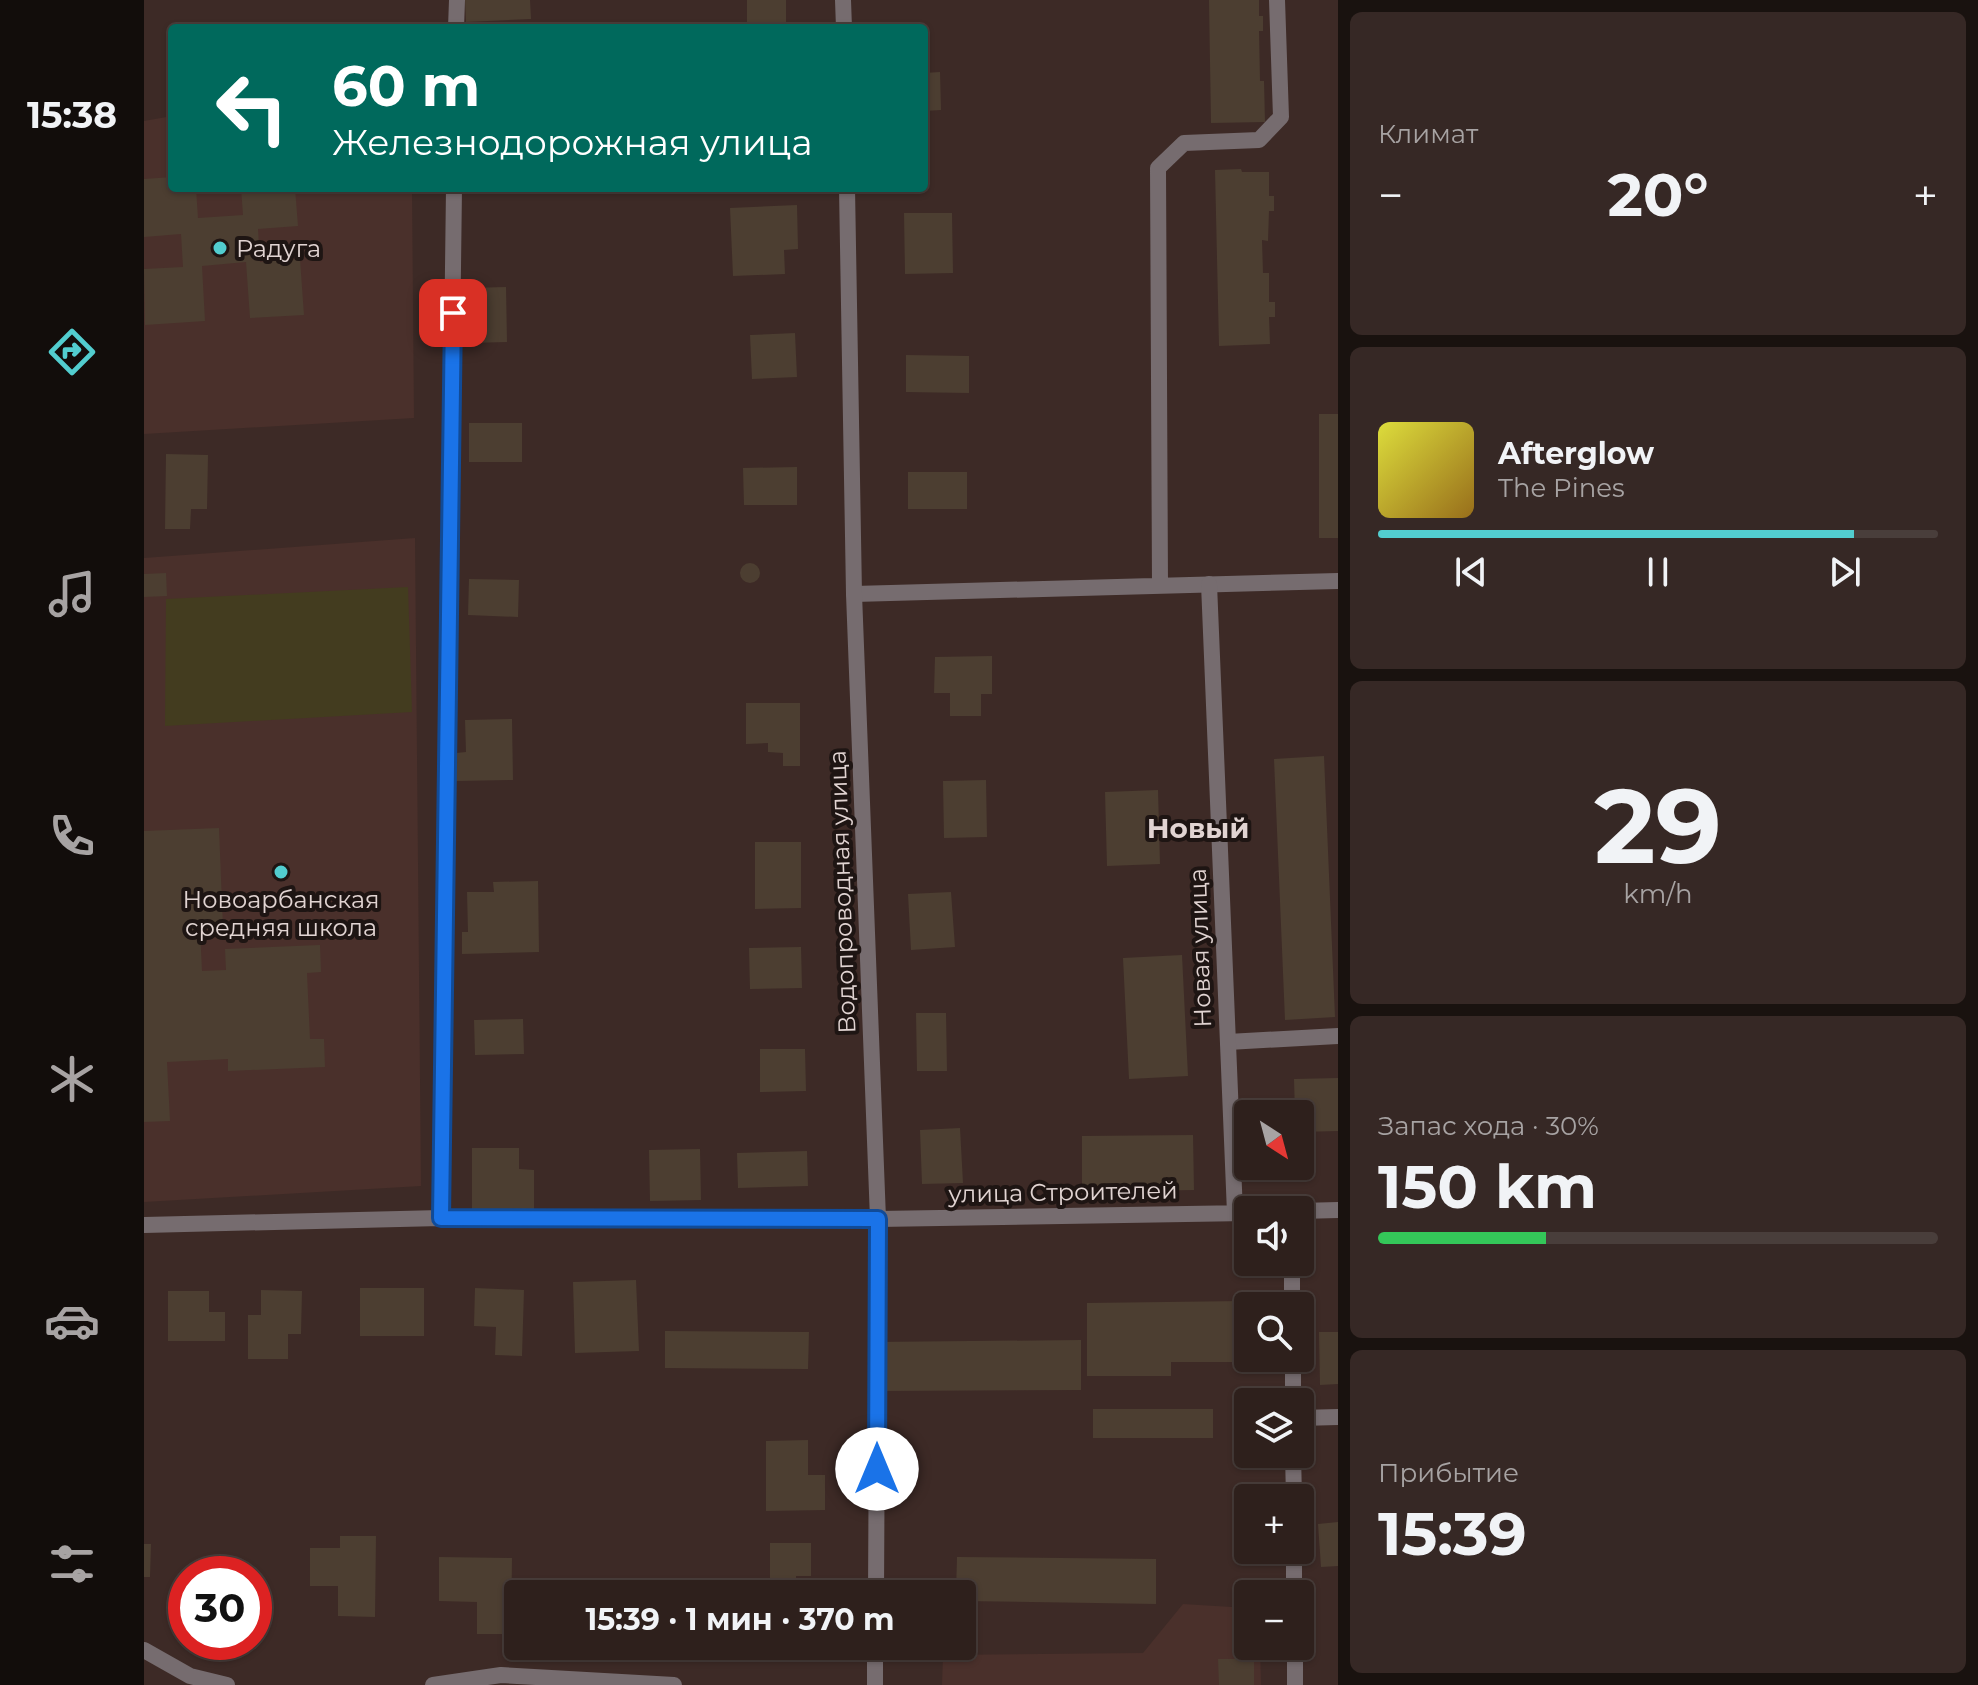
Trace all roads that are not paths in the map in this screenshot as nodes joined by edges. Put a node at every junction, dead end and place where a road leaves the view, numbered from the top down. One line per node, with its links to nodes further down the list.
1 (457, 0): 4 (street)
2 (843, 0): 5 (street)
3 (1277, 0): 10 (street)
4 (456, 24)
5 (844, 24)
6 (454, 192): 18 (street)
7 (847, 192): 11 (street, Водопроводная улица)
8 (1338, 581): 9 (street)
9 (1209, 584): 10 (street); 13 (street, Новая улица)
10 (1160, 585): 11 (street)
11 (854, 594): 19 (street, Водопроводная улица)
12 (1338, 1036): 13 (street)
13 (1228, 1042): 14 (street, Новая улица)
14 (1241, 1196)
15 (1338, 1210): 16 (street)
16 (1314, 1211)
17 (1234, 1213): 19 (street, улица Строителей)
18 (441, 1218): 19 (street, улица Строителей); 20 (street, улица Строителей)
19 (878, 1219): 23 (street, Водопроводная улица)
20 (144, 1225)
21 (1338, 1417): 22 (street)
22 (1314, 1418)
23 (876, 1580)
24 (144, 1650): 27 (street)
25 (875, 1660): 30 (street)
26 (1295, 1660): 31 (street)
27 (227, 1685)
28 (433, 1685): 29 (street)
29 (674, 1685)
30 (875, 1685)
31 (1295, 1685)

